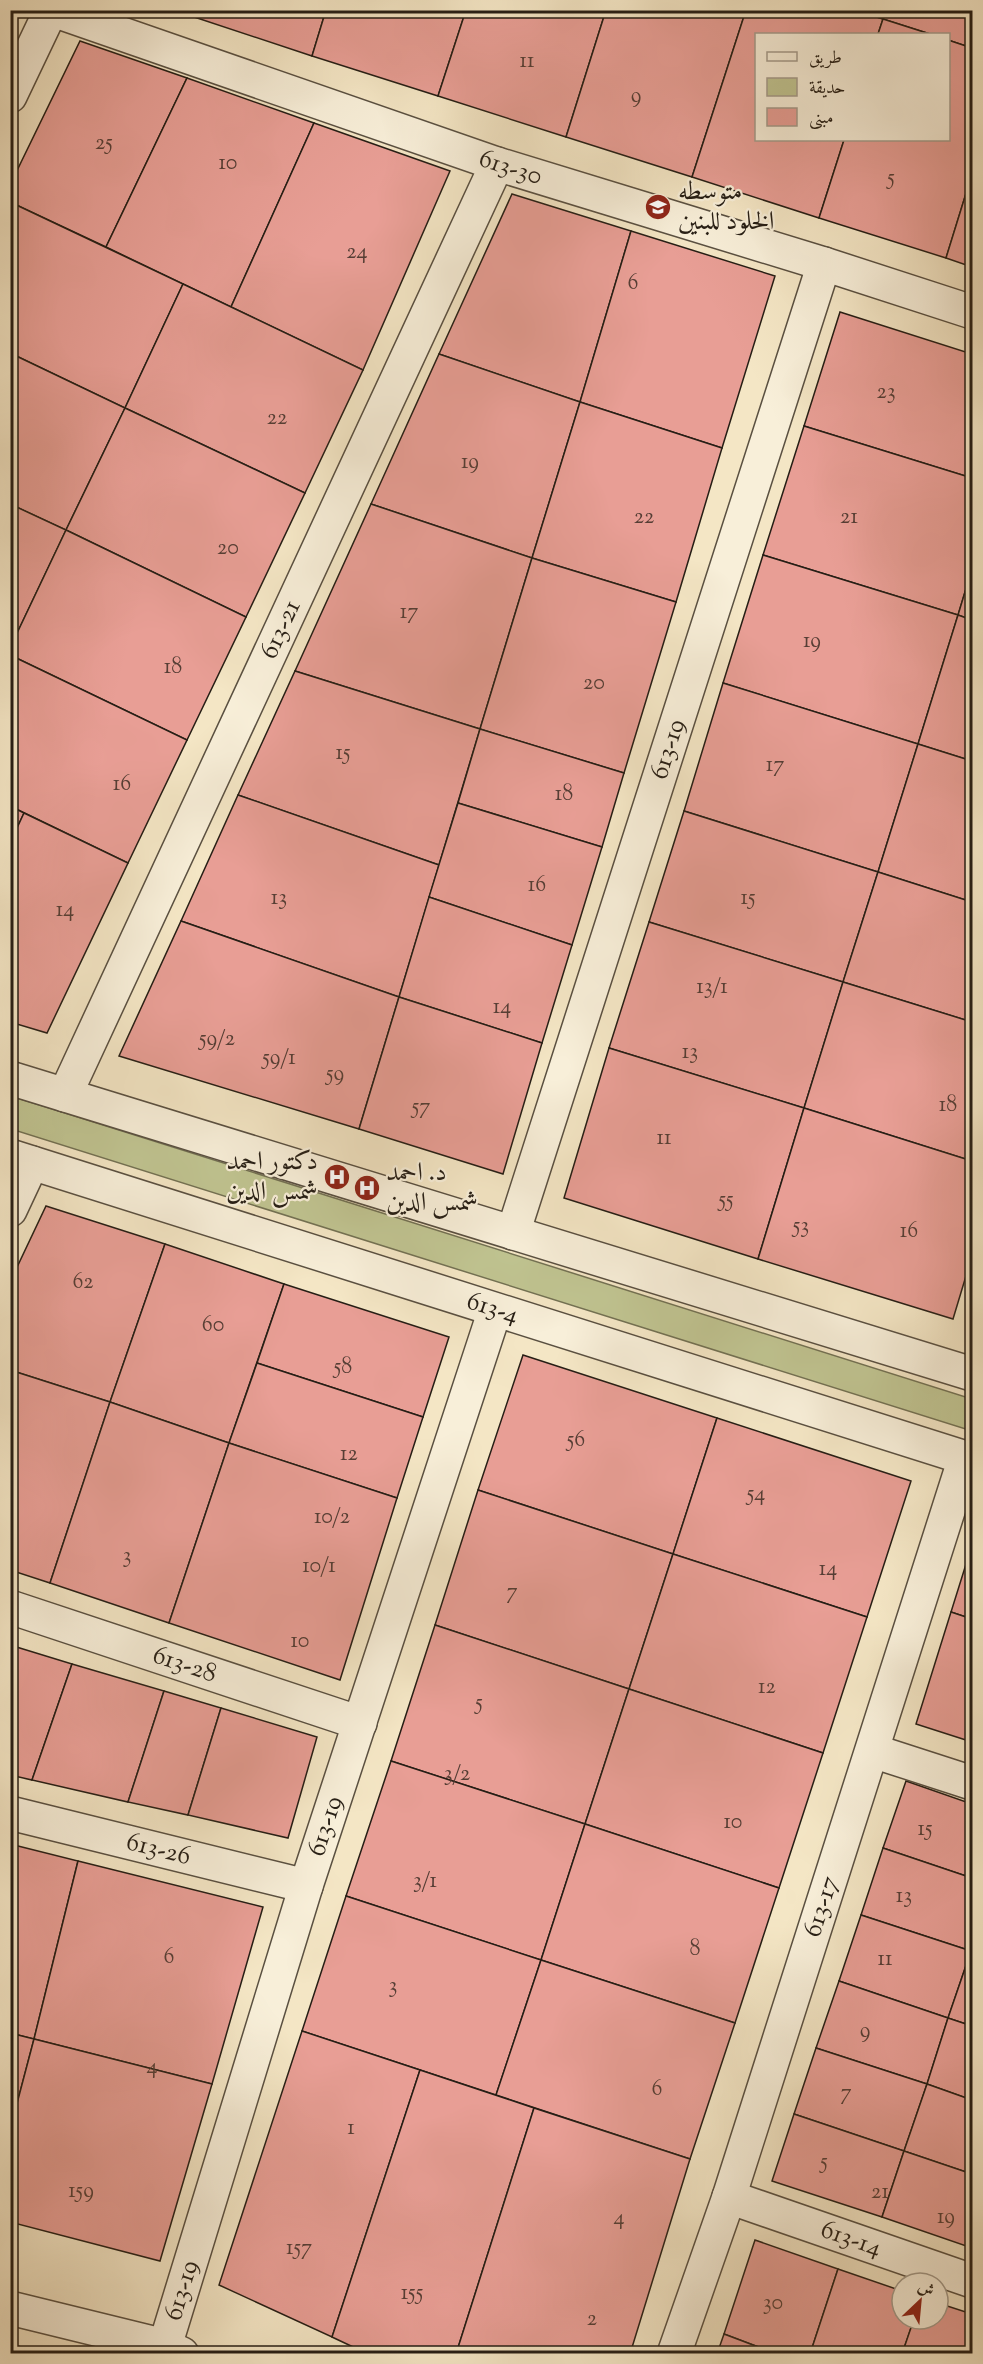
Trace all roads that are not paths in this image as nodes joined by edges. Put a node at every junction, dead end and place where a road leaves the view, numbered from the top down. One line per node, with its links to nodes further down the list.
1 (52, 10): 2 (street); 3 (street, 613-30)
2 (10, 96)
3 (497, 164): 4 (street, 613-30); 7 (street, 613-21)
4 (824, 264): 5 (street, 613-30); 10 (street, 613-19)
5 (972, 312)
6 (10, 1078): 7 (street)
7 (65, 1095): 10 (street)
8 (21, 1159): 9 (street); 11 (street, 613-4)
9 (10, 1210)
10 (513, 1233): 12 (street)
11 (495, 1310): 13 (street, 613-4); 15 (street, 613-19)
12 (972, 1374)
13 (969, 1459): 16 (street, 613-17)
14 (10, 1607): 15 (street, 613-28)
15 (360, 1723): 19 (street, 613-19)
16 (873, 1751): 17 (street); 20 (street, 613-17)
17 (972, 1783)
18 (10, 1813): 19 (street, 613-26)
19 (306, 1886): 23 (street, 613-19)
20 (729, 2197): 21 (street, 613-14); 24 (street, 613-17)
21 (972, 2281)
22 (10, 2307): 23 (street)
23 (173, 2350)
24 (674, 2354)

